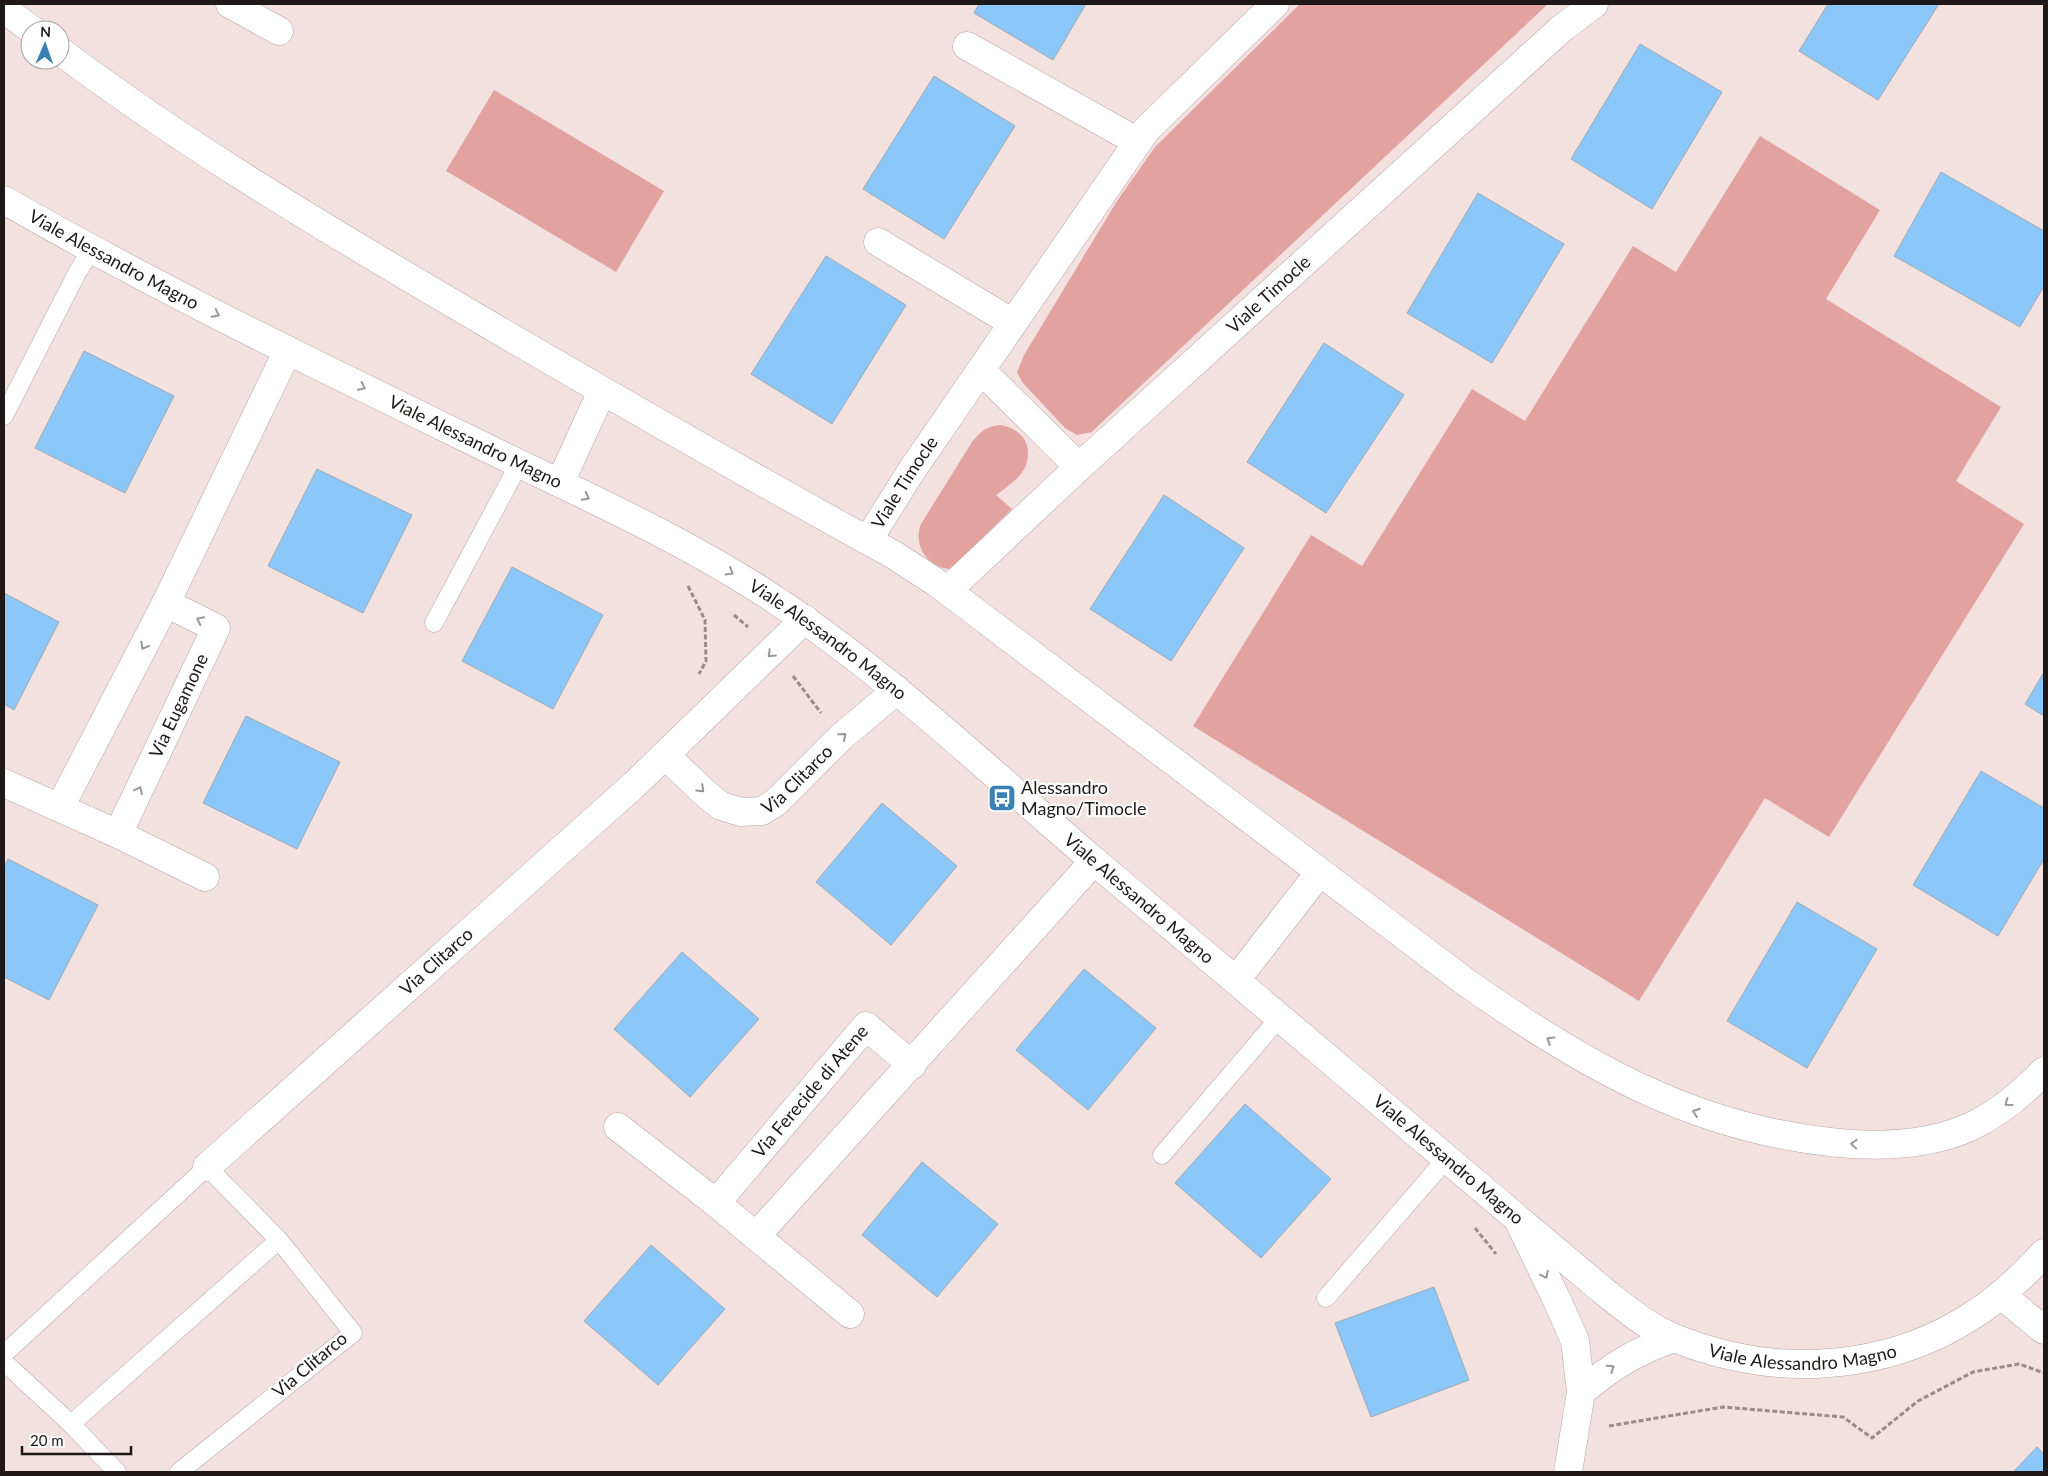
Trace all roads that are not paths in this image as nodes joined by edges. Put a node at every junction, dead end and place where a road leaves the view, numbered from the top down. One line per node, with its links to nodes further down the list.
1 (230, 4): 6 (street)
2 (1275, 4): 9 (street, Viale Timocle)
3 (1594, 4): 19 (street, Viale Timocle)
4 (4, 9): 5 (street)
5 (20, 21)
6 (279, 31)
7 (967, 46): 9 (street)
8 (70, 58): 16 (street)
9 (1138, 142): 13 (street, Viale Timocle)
10 (4, 200): 12 (street, Viale Alessandro Magno)
11 (878, 242): 13 (street)
12 (91, 250): 14 (street, Viale Alessandro Magno, one-way to 14); 17 (lane)
13 (1013, 323): 15 (street, Viale Timocle)
14 (288, 350): 18 (street, Viale Alessandro Magno, one-way to 18); 23 (street)
15 (981, 370): 19 (street); 21 (street, Viale Timocle)
16 (602, 391): 20 (street); 21 (street)
17 (4, 416)
18 (519, 464): 20 (street, Viale Alessandro Magno); 25 (lane)
19 (1079, 467): 22 (street, Viale Timocle)
20 (560, 483): 24 (street, Viale Alessandro Magno, one-way to 24)
21 (868, 540): 22 (street)
22 (948, 590): 32 (street)
23 (166, 603): 29 (street, one-way to 29); 30 (street, Via Eugamone, one-way to 23)
24 (805, 620): 26 (street, Viale Alessandro Magno); 27 (street, Via Clitarco, one-way to 27)
25 (434, 623)
26 (897, 690): 27 (street, Via Clitarco, one-way to 26); 31 (street, Viale Alessandro Magno)
27 (666, 755): 41 (street, Via Clitarco)
28 (4, 783): 29 (street)
29 (60, 807): 30 (street)
30 (118, 834): 33 (street)
31 (1094, 861): 34 (street, Viale Alessandro Magno); 36 (street)
32 (1320, 872): 34 (street); 37 (street, one-way to 32)
33 (205, 877)
34 (1236, 980): 35 (street, Viale Alessandro Magno)
35 (1280, 1017): 39 (lane); 40 (street, Viale Alessandro Magno)
36 (912, 1065): 42 (street, Via Ferecide di Atene); 44 (street)
37 (2044, 1071)
38 (618, 1127): 42 (street)
39 (1162, 1155)
40 (1447, 1158): 43 (street, Viale Alessandro Magno); 48 (lane)
41 (207, 1167): 45 (lane, Via Clitarco); 52 (lane, Via Clitarco)
42 (716, 1202): 44 (street)
43 (1516, 1216): 51 (street, Viale Alessandro Magno); 54 (street, one-way to 54)
44 (756, 1236): 49 (street)
45 (279, 1240): 55 (lane); 57 (lane, Via Clitarco)
46 (2044, 1253): 47 (street, Viale Alessandro Magno)
47 (2001, 1295): 50 (street); 51 (street, Viale Alessandro Magno)
48 (1326, 1298)
49 (850, 1314)
50 (2044, 1330)
51 (1674, 1338): 54 (street, one-way to 51)
52 (4, 1354)
53 (4, 1362): 55 (lane)
54 (1581, 1392): 58 (street)
55 (71, 1424): 56 (lane)
56 (117, 1472)
57 (179, 1472)
58 (1568, 1472)

